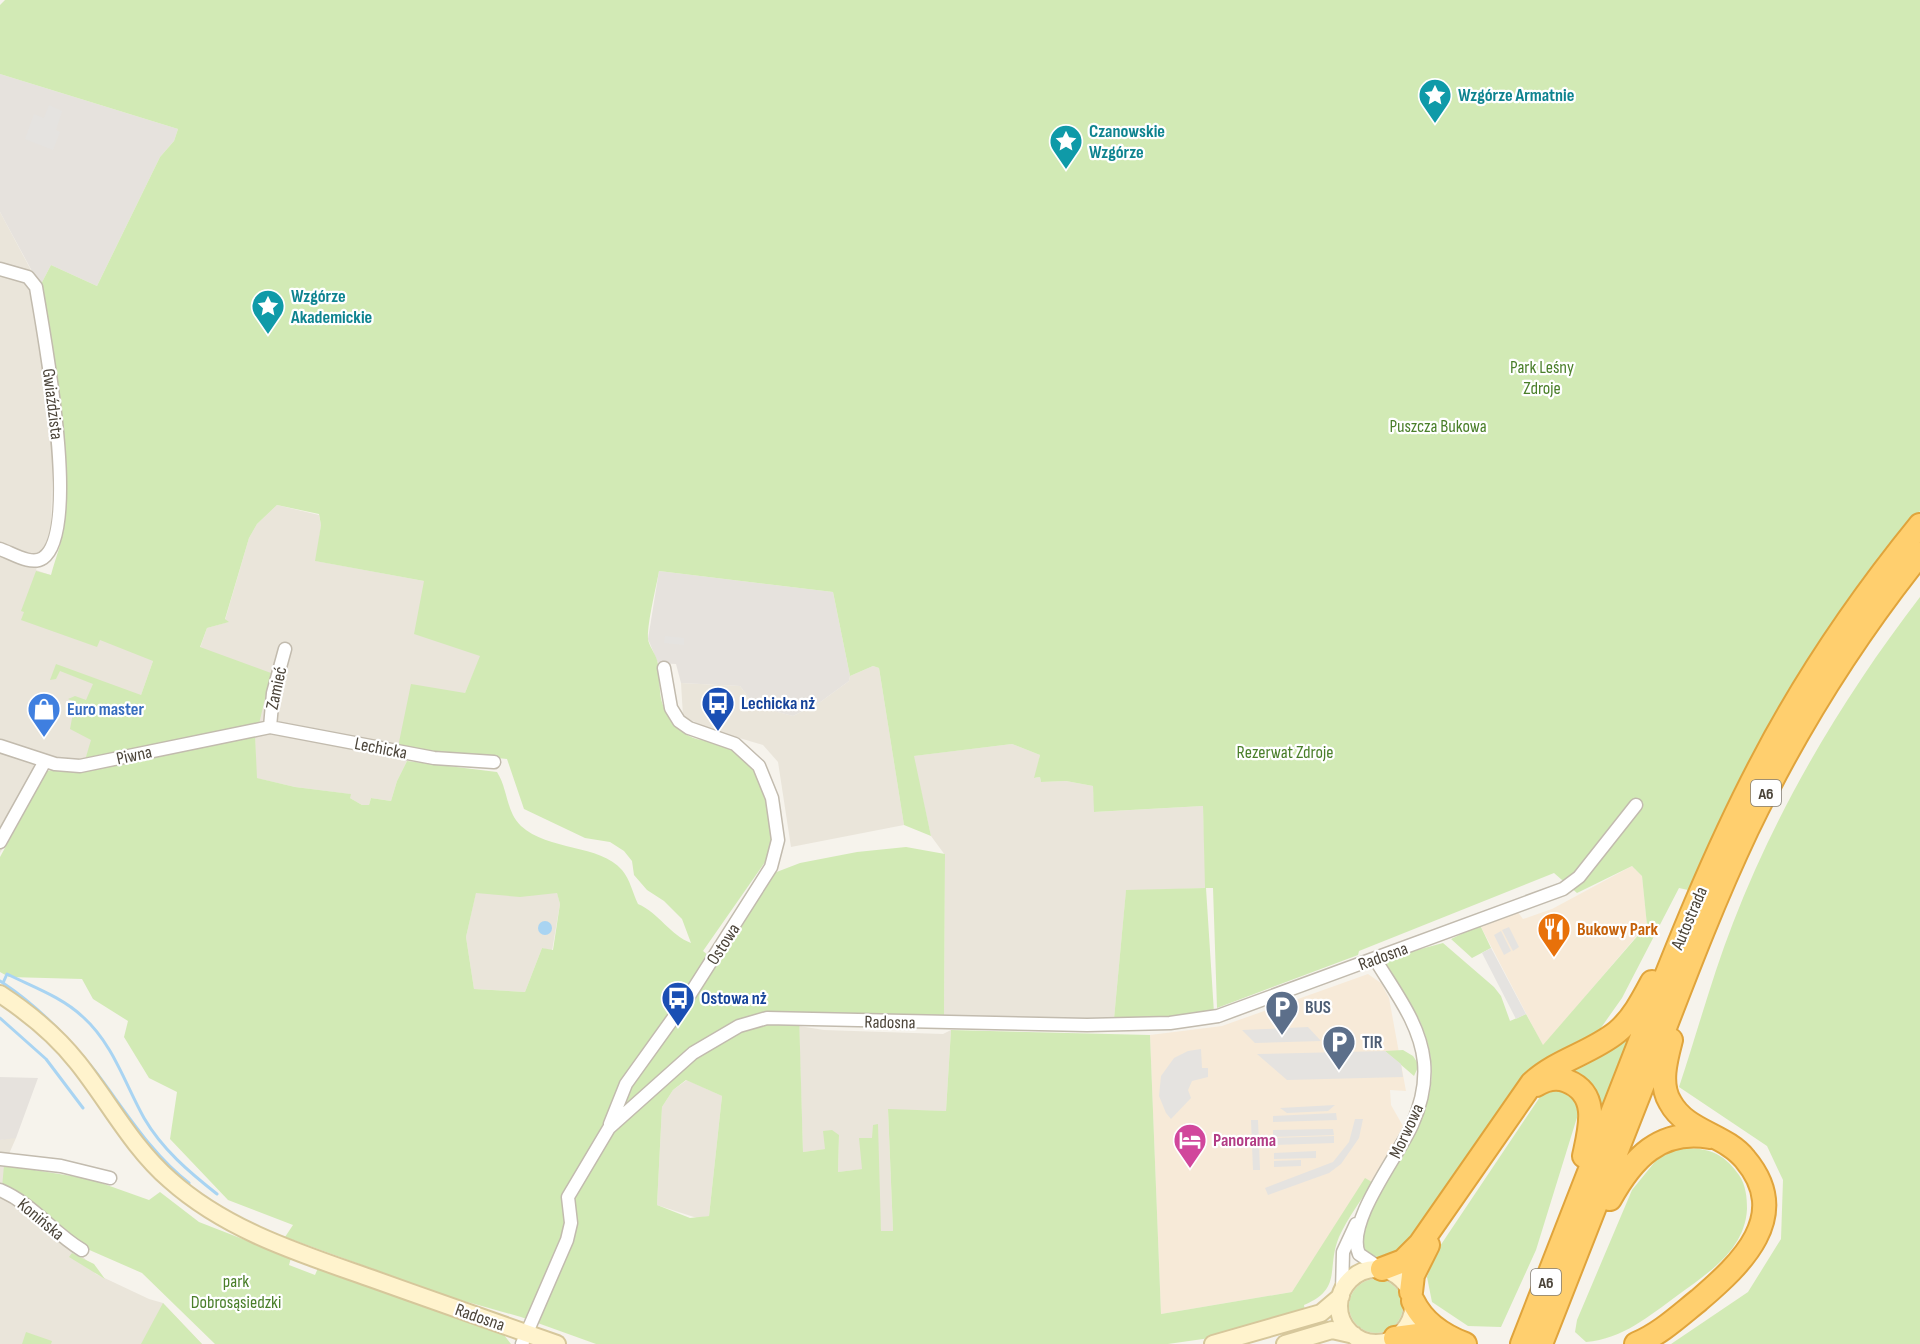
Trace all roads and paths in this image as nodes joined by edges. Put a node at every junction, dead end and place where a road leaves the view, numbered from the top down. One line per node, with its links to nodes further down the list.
1 (0, 269): 3 (street, Gwiaździsta)
2 (1918, 527): 4 (highway, Autostrada / A6)
3 (0, 549)
4 (1910, 556): 13 (highway, Autostrada / A6); 15 (highway, Autostrada / A6)
5 (285, 649): 7 (street, Zamieć)
6 (663, 668): 18 (street, Ostowa)
7 (270, 727): 9 (street, Piwna); 10 (street, Lechicka)
8 (0, 746): 9 (street, Piwna)
9 (45, 761): 12 (street)
10 (494, 762)
11 (1636, 805): 14 (street, Radosna)
12 (0, 842)
13 (1700, 893): 17 (highway); 25 (highway, Autostrada / A6)
14 (1375, 959): 18 (street, Radosna); 23 (street, Morwowa)
15 (1687, 971): 19 (highway); 30 (highway, Autostrada / A6)
16 (0, 994): 32 (main road, Radosna)
17 (1523, 1095): 24 (highway); 25 (highway)
18 (609, 1128): 32 (street, Radosna)
19 (1715, 1138): 30 (highway); 40 (highway)
20 (0, 1159): 21 (street)
21 (110, 1178)
22 (0, 1190): 26 (street, Konińska)
23 (1369, 1203): 27 (street, Morwowa); 28 (street, Morwowa)
24 (1445, 1209): 27 (highway); 29 (highway)
25 (1570, 1222): 34 (highway, Autostrada / A6)
26 (82, 1250)
27 (1382, 1269): 28 (main road); 29 (main road)
28 (1342, 1294): 31 (main road); 36 (main road)
29 (1412, 1296): 33 (main road); 39 (highway)
30 (1557, 1302): 34 (highway, Autostrada / A6)
31 (1357, 1338): 33 (main road); 37 (main road)
32 (524, 1339): 35 (main road)
33 (1390, 1341): 38 (highway)
34 (1528, 1343)
35 (556, 1344)
36 (1213, 1344)
37 (1285, 1344)
38 (1445, 1344)
39 (1465, 1344)
40 (1636, 1344)

